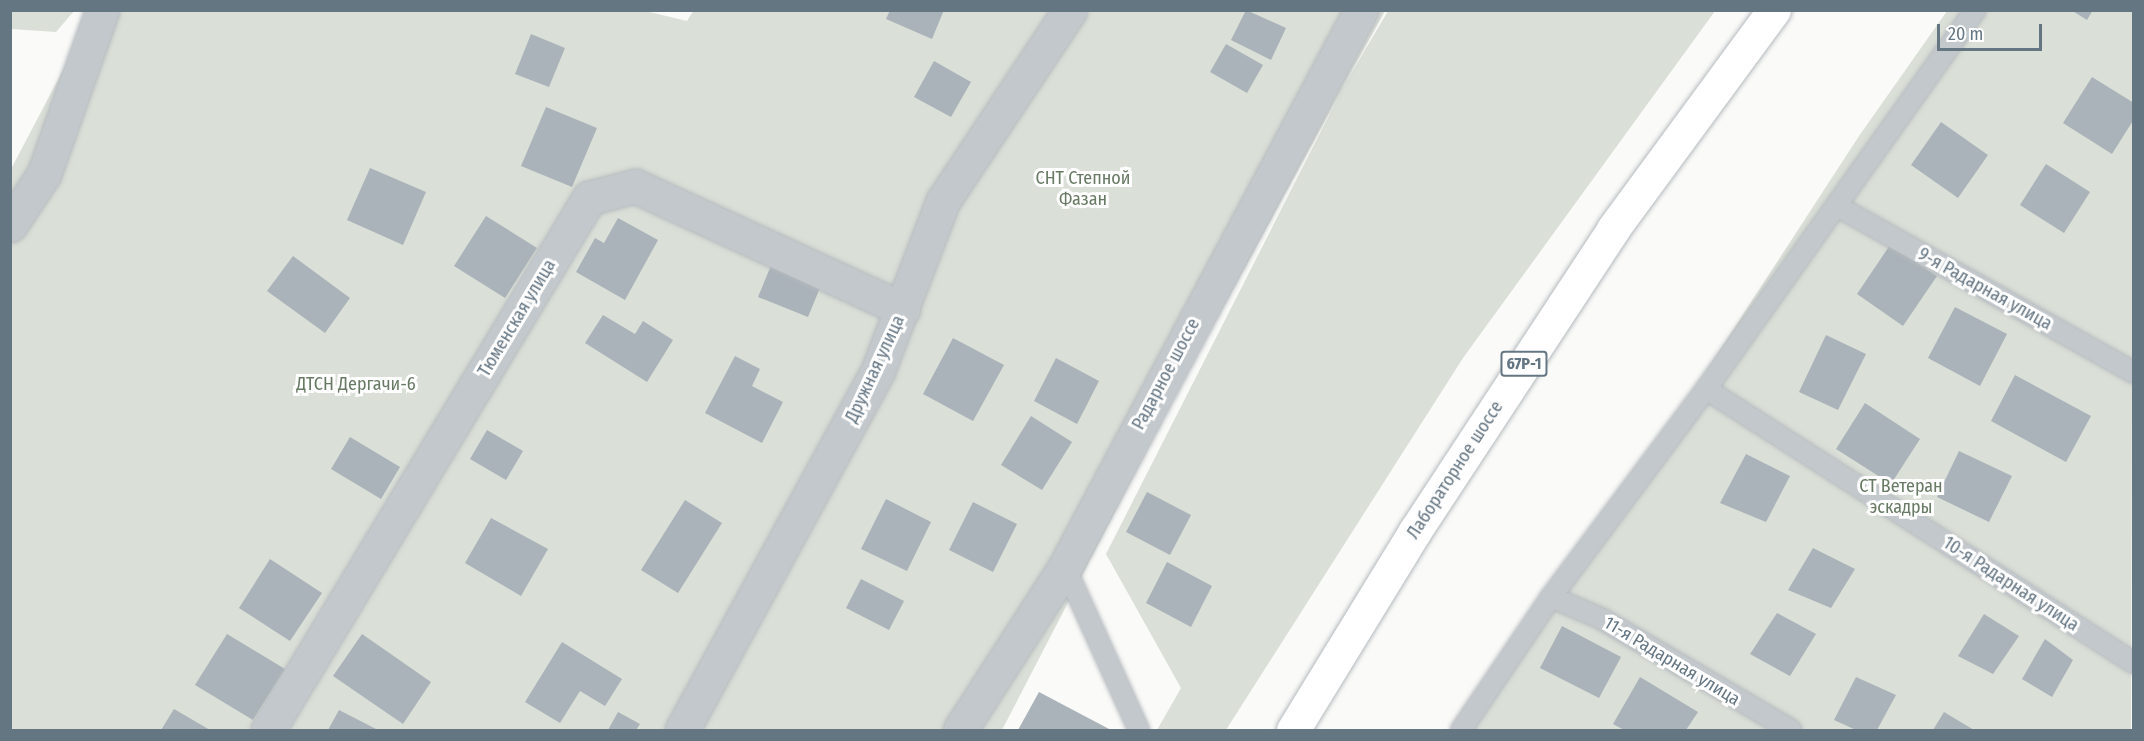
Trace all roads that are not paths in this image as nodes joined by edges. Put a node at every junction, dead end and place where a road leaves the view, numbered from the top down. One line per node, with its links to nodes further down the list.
1 (102, 10): 7 (street)
2 (1070, 10): 8 (street, Дружная улица)
3 (1361, 10): 11 (street, Радарное шоссе)
4 (1774, 10): 18 (main road, Лабораторное шоссе / 67Р-1)
5 (1975, 10): 6 (lane)
6 (1837, 206): 9 (lane, 9-я Радарная улица); 10 (lane)
7 (10, 225)
8 (903, 309): 14 (street, Тюменская улица); 15 (street, Дружная улица)
9 (2133, 373)
10 (1706, 389): 12 (lane); 13 (lane, 10-я Радарная улица)
11 (1065, 567): 16 (street, Радарное шоссе); 17 (lane)
12 (1551, 597): 19 (lane); 20 (lane, 11-я Радарная улица)
13 (2133, 663)
14 (268, 730)
15 (682, 730)
16 (960, 730)
17 (1139, 730)
18 (1293, 730)
19 (1461, 730)
20 (1791, 730)

